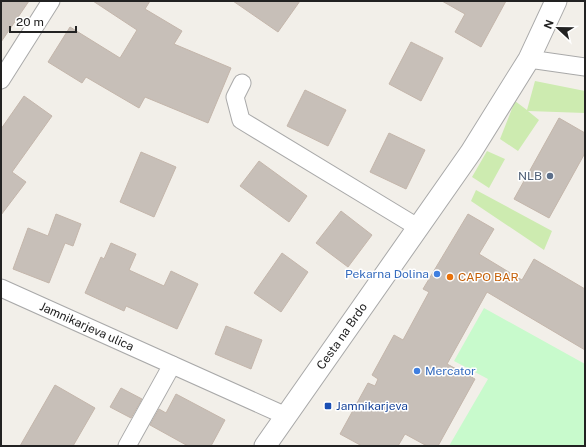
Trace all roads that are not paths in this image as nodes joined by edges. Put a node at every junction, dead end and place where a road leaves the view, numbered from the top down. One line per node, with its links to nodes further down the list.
1 (51, 1): 5 (street)
2 (556, 1): 3 (street, Cesta na Brdo)
3 (529, 59): 4 (street); 7 (street, Cesta na Brdo)
4 (585, 67)
5 (1, 80)
6 (242, 83): 7 (street)
7 (419, 228): 10 (street, Cesta na Brdo)
8 (1, 288): 9 (street, Jamnikarjeva ulica)
9 (172, 365): 10 (street, Jamnikarjeva ulica); 11 (street)
10 (286, 416): 12 (street, Cesta na Brdo)
11 (127, 446)
12 (265, 446)

